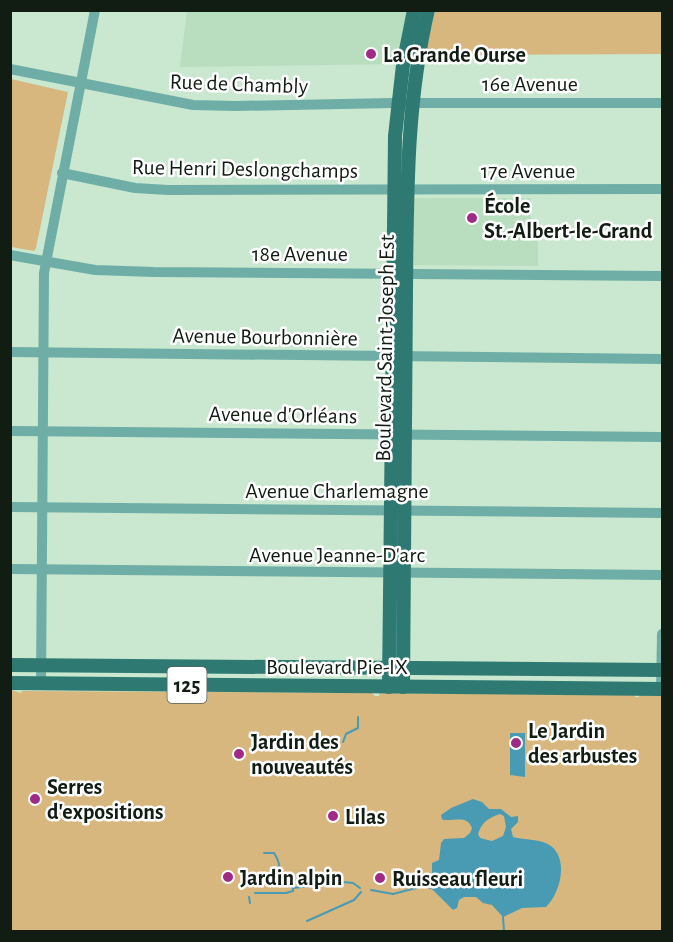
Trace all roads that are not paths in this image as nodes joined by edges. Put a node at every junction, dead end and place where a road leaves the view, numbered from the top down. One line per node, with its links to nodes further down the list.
1 (95, 10): 5 (street)
2 (414, 10): 6 (main road, Boulevard Saint-Joseph Est)
3 (428, 10): 6 (main road, Boulevard Saint-Joseph Est)
4 (10, 69): 5 (street, Rue de Chambly)
5 (81, 84): 6 (street, Rue de Chambly); 8 (street)
6 (405, 103): 7 (street, 16e Avenue); 9 (main road, Boulevard Saint-Joseph Est)
7 (663, 103)
8 (62, 173): 9 (street, Rue Henri Deslongchamps); 12 (street)
9 (400, 189): 10 (street, 17e Avenue); 13 (main road, Boulevard Saint-Joseph Est)
10 (663, 189)
11 (10, 255): 12 (street, 18e Avenue)
12 (46, 262): 13 (street, 18e Avenue); 16 (street)
13 (400, 274): 14 (street, 18e Avenue); 17 (main road, Boulevard Saint-Joseph Est)
14 (663, 276)
15 (10, 352): 16 (street, Avenue Bourbonnière)
16 (43, 353): 17 (street, Avenue Bourbonnière); 20 (street)
17 (399, 357): 18 (street, Avenue Bourbonnière); 21 (main road, Boulevard Saint-Joseph Est)
18 (663, 359)
19 (10, 431): 20 (street, Avenue d'Orléans)
20 (42, 432): 21 (street, Avenue d'Orléans); 24 (street)
21 (399, 435): 22 (street, Avenue d'Orléans); 25 (main road, Boulevard Saint-Joseph Est)
22 (663, 437)
23 (10, 507): 24 (street, Avenue Charlemagne)
24 (42, 507): 25 (street, Avenue Charlemagne); 28 (street)
25 (398, 510): 26 (street, Avenue Charlemagne); 29 (main road, Boulevard Saint-Joseph Est)
26 (663, 513)
27 (10, 569): 28 (street, Avenue Jeanne-D'arc)
28 (40, 570): 29 (street, Avenue Jeanne-D'arc); 33 (street)
29 (397, 573): 30 (street, Avenue Jeanne-D'arc); 34 (main road, Boulevard Saint-Joseph Est)
30 (663, 575)
31 (663, 634): 35 (street)
32 (10, 665): 33 (main road, Boulevard Pie-IX / 125)
33 (40, 665): 34 (main road, Boulevard Pie-IX / 125); 37 (street)
34 (396, 668): 35 (main road, Boulevard Pie-IX / 125); 38 (main road, Boulevard Saint-Joseph Est)
35 (662, 670): 39 (street)
36 (10, 684): 37 (main road, Boulevard Pie-IX / 125)
37 (40, 684): 38 (main road, Boulevard Pie-IX / 125)
38 (396, 687): 39 (main road, Boulevard Pie-IX / 125)
39 (662, 689)

